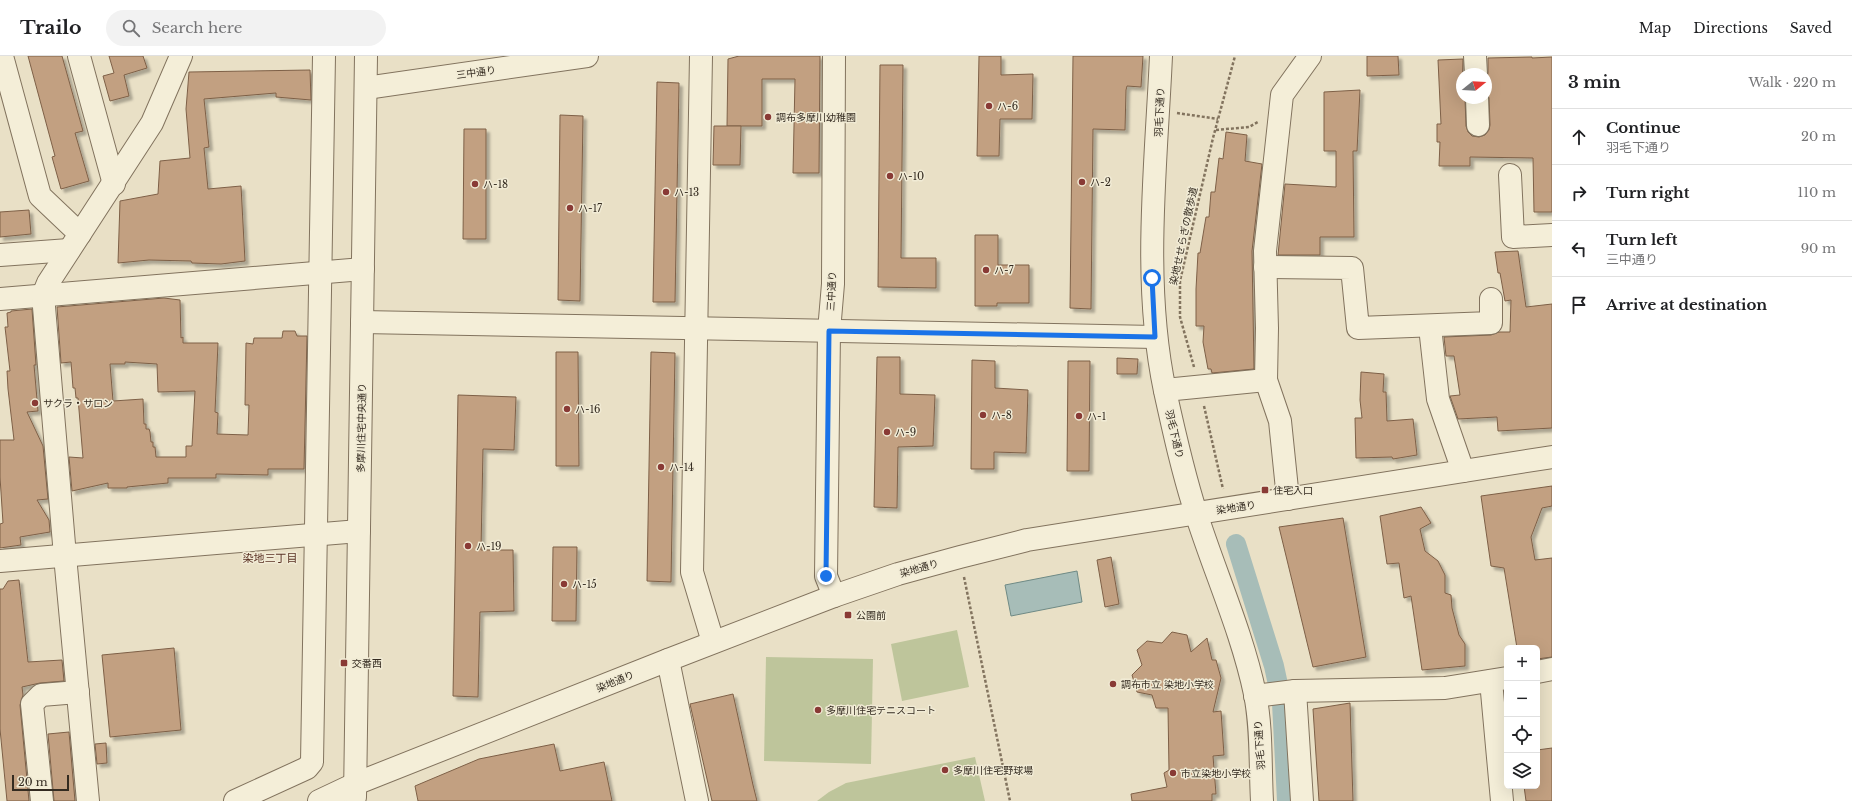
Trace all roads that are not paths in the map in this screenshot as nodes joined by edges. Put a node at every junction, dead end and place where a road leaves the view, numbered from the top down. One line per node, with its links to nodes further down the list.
1 (2, 56): 17 (street)
2 (79, 56): 15 (street)
3 (181, 56): 15 (street)
4 (324, 56): 21 (street)
5 (366, 56): 11 (street, 多摩川住宅中央通り)
6 (587, 56): 11 (street, 三中通り)
7 (701, 56): 27 (street)
8 (834, 56): 28 (street, 三中通り)
9 (1162, 56): 29 (street, 羽毛下通り)
10 (1310, 56): 19 (street)
11 (366, 88): 20 (street, 多摩川住宅中央通り)
12 (1477, 104): 13 (street)
13 (1478, 125)
14 (1510, 175): 16 (street)
15 (114, 184): 17 (street)
16 (1552, 235)
17 (74, 242): 18 (street); 22 (street)
18 (0, 255)
19 (1265, 266): 26 (street); 30 (street)
20 (363, 270): 21 (street); 25 (street, 多摩川住宅中央通り)
21 (319, 273): 22 (street); 37 (street)
22 (43, 295): 23 (street); 38 (street)
23 (0, 299)
24 (1491, 299): 26 (street)
25 (362, 322): 27 (street); 36 (street, 多摩川住宅中央通り)
26 (1430, 327): 33 (street)
27 (696, 328): 28 (street); 41 (street)
28 (829, 331): 29 (street); 40 (street, 三中通り)
29 (1155, 337): 31 (street, 羽毛下通り)
30 (1266, 380): 31 (street); 34 (street)
31 (1165, 390): 35 (street, 羽毛下通り)
32 (1552, 457): 33 (street, 染地通り)
33 (1462, 471): 34 (street, 染地通り)
34 (1288, 499): 35 (street, 染地通り)
35 (1196, 513): 40 (street, 染地通り); 47 (street, 羽毛下通り)
36 (359, 531): 37 (street); 48 (street, 多摩川住宅中央通り)
37 (315, 534): 38 (street); 51 (street)
38 (65, 556): 39 (street); 46 (street)
39 (0, 561)
40 (834, 596): 41 (street, 染地通り)
41 (713, 642): 42 (street, 染地通り)
42 (668, 660): 48 (street, 染地通り); 53 (street)
43 (1552, 669): 44 (street)
44 (1540, 671)
45 (1499, 679): 47 (street); 56 (street)
46 (78, 692): 49 (street); 50 (street)
47 (1279, 693): 54 (street, 羽毛下通り); 55 (street)
48 (355, 793): 52 (street, 染地通り)
49 (42, 801)
50 (88, 801)
51 (236, 801)
52 (319, 801)
53 (697, 801)
54 (1262, 801)
55 (1302, 801)
56 (1502, 801)

